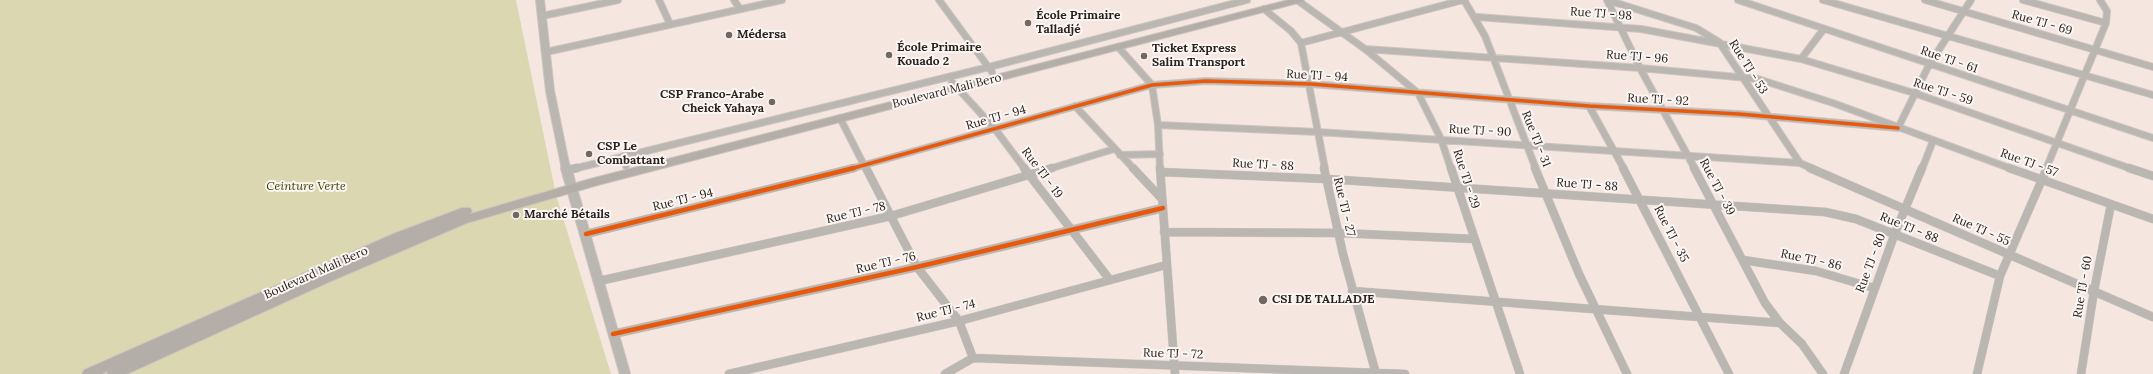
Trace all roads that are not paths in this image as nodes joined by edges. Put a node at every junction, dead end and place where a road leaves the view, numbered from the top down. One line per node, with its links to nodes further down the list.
1 (540, 0): 21 (street)
2 (618, 0): 21 (street)
3 (659, 0): 24 (street)
4 (734, 0): 19 (street)
5 (782, 0): 19 (street)
6 (939, 0): 40 (street)
7 (1247, 0): 40 (street)
8 (1274, 0): 40 (main road, Boulevard Mali Bero)
9 (1298, 0): 18 (main road, Boulevard Mali Bero); 27 (street, Rue TJ - 29)
10 (1464, 0): 22 (street, Rue TJ - 31); 27 (street)
11 (1607, 0): 25 (street, Rue TJ - 39); 30 (street, Rue TJ - 53)
12 (1738, 0): 26 (street, Rue TJ - 61)
13 (1823, 0): 28 (street)
14 (1925, 0): 20 (street, Rue TJ - 69)
15 (1971, 0): 20 (street)
16 (2023, 0): 23 (street)
17 (2100, 0): 23 (street)
18 (1264, 8): 29 (street, Rue TJ - 27); 31 (main road, Boulevard Mali Bero)
19 (740, 9): 24 (street)
20 (1963, 11): 28 (street); 33 (street, Rue TJ - 69)
21 (542, 16): 34 (street)
22 (1477, 17): 25 (street, Rue TJ - 98); 35 (street, Rue TJ - 31)
23 (2106, 23): 33 (street)
24 (670, 24): 34 (street)
25 (1618, 26): 30 (street, Rue TJ - 98); 39 (street, Rue TJ - 39)
26 (1823, 30): 36 (street); 37 (street, Rue TJ - 61)
27 (1343, 33): 29 (street); 32 (street, Rue TJ - 29)
28 (1947, 37): 37 (street); 42 (street)
29 (1301, 43): 43 (street, Rue TJ - 27)
30 (1722, 44): 36 (street, Rue TJ - 59); 41 (street, Rue TJ - 53)
31 (1119, 48): 44 (main road, Boulevard Mali Bero); 45 (street)
32 (1366, 49): 35 (street, Rue TJ - 96); 46 (street, Rue TJ - 29)
33 (2094, 49): 38 (street, Rue TJ - 69); 42 (street)
34 (546, 52): 79 (street)
35 (1492, 58): 39 (street, Rue TJ - 96); 49 (street, Rue TJ - 31)
36 (1801, 59): 47 (street, Rue TJ - 59)
37 (1929, 65): 47 (street); 53 (street, Rue TJ - 61)
38 (2153, 67)
39 (1640, 68): 41 (street, Rue TJ - 96); 52 (street, Rue TJ - 39)
40 (990, 70): 44 (main road, Boulevard Mali Bero); 70 (street)
41 (1741, 76): 54 (street, Rue TJ - 53); 57 (street, Rue TJ - 96)
42 (2083, 76): 48 (street); 53 (street)
43 (1310, 84): 45 (street, Rue TJ - 94); 46 (street, Rue TJ - 94); 59 (street, Rue TJ - 27)
44 (955, 85): 55 (main road, Boulevard Mali Bero); 58 (street, Rue TJ - 19); 70 (main road, Boulevard Mali Bero)
45 (1152, 85): 50 (street, Rue TJ - 94); 56 (street)
46 (1418, 93): 49 (street, Rue TJ - 92); 61 (street, Rue TJ - 29)
47 (1914, 93): 57 (street); 63 (street, Rue TJ - 59)
48 (2153, 95)
49 (1508, 100): 51 (street, Rue TJ - 92); 64 (street, Rue TJ - 31)
50 (1075, 106): 58 (street, Rue TJ - 94); 65 (street)
51 (1589, 106): 52 (street, Rue TJ - 92); 66 (street, Rue TJ - 35)
52 (1663, 110): 54 (street, Rue TJ - 92); 68 (street, Rue TJ - 39)
53 (2069, 112): 60 (street, Rue TJ - 61); 63 (street)
54 (1767, 116): 57 (street, Rue TJ - 92); 71 (street, Rue TJ - 53)
55 (840, 118): 72 (street); 76 (main road, Boulevard Mali Bero)
56 (1158, 125): 59 (street, Rue TJ - 90); 67 (street)
57 (1898, 128): 62 (street, Rue TJ - 57)
58 (994, 129): 72 (street, Rue TJ - 94); 74 (street, Rue TJ - 19)
59 (1318, 132): 61 (street, Rue TJ - 90); 77 (street, Rue TJ - 27)
60 (2153, 138)
61 (1441, 139): 64 (street, Rue TJ - 90); 80 (street, Rue TJ - 29)
62 (1933, 141): 78 (street, Rue TJ - 57); 88 (street, Rue TJ - 80)
63 (2058, 142): 75 (street, Rue TJ - 59); 78 (street)
64 (1526, 144): 66 (street, Rue TJ - 90); 82 (street, Rue TJ - 31)
65 (1114, 149): 69 (street); 74 (street, Rue TJ - 78)
66 (1613, 150): 68 (street, Rue TJ - 90); 84 (street, Rue TJ - 35)
67 (1160, 154): 69 (street); 73 (street)
68 (1687, 154): 71 (street, Rue TJ - 90); 86 (street, Rue TJ - 39)
69 (1120, 155): 83 (street)
70 (625, 161): 76 (main road, Boulevard Mali Bero); 79 (street)
71 (1800, 163): 88 (street, Rue TJ - 55)
72 (864, 165): 89 (street); 95 (street, Rue TJ - 94)
73 (1160, 172): 77 (street, Rue TJ - 88); 83 (street)
74 (1030, 175): 89 (street, Rue TJ - 78); 91 (street, Rue TJ - 19)
75 (2153, 176)
76 (595, 178): 79 (main road)
77 (1327, 179): 80 (street, Rue TJ - 88); 93 (street, Rue TJ - 27)
78 (2042, 179): 85 (street, Rue TJ - 57); 97 (street)
79 (569, 180): 81 (main road); 95 (street)
80 (1458, 188): 82 (street, Rue TJ - 88); 96 (street, Rue TJ - 29)
81 (549, 190): 117 (main road, Boulevard Mali Bero); 118 (main road, Boulevard Mali Bero)
82 (1546, 194): 84 (street, Rue TJ - 88); 108 (street, Rue TJ - 31)
83 (1162, 199): 87 (street)
84 (1641, 200): 86 (street, Rue TJ - 88); 109 (street, Rue TJ - 35)
85 (2111, 204): 90 (street, Rue TJ - 57); 106 (street, Rue TJ - 60)
86 (1715, 205): 94 (street, Rue TJ - 88); 98 (street, Rue TJ - 39)
87 (1163, 208): 91 (street, Rue TJ - 76); 92 (street)
88 (1905, 208): 94 (street, Rue TJ - 80); 97 (street, Rue TJ - 55)
89 (891, 216): 100 (street); 103 (street, Rue TJ - 78)
90 (2153, 219)
91 (1071, 230): 100 (street, Rue TJ - 76); 102 (street, Rue TJ - 19)
92 (1164, 232): 93 (street); 99 (street)
93 (1339, 233): 96 (street); 105 (street, Rue TJ - 27)
94 (1895, 233): 101 (street, Rue TJ - 88); 104 (street, Rue TJ - 80)
95 (586, 234): 103 (street)
96 (1474, 239): 107 (street, Rue TJ - 29)
97 (2008, 254): 101 (street); 106 (street, Rue TJ - 55)
98 (1743, 260): 104 (street, Rue TJ - 86); 112 (street, Rue TJ - 39)
99 (1166, 265): 102 (street, Rue TJ - 74); 115 (street)
100 (917, 267): 111 (street); 113 (street, Rue TJ - 76)
101 (2000, 276): 128 (street)
102 (1110, 280): 111 (street, Rue TJ - 74)
103 (599, 281): 113 (street)
104 (1874, 288): 127 (street, Rue TJ - 80)
105 (1352, 291): 107 (street); 116 (street, Rue TJ - 27)
106 (2094, 291): 110 (street, Rue TJ - 55); 129 (street, Rue TJ - 60)
107 (1494, 302): 108 (street); 123 (street, Rue TJ - 29)
108 (1594, 308): 109 (street); 124 (street, Rue TJ - 31)
109 (1700, 316): 112 (street); 125 (street, Rue TJ - 35)
110 (2153, 317)
111 (959, 321): 114 (street); 120 (street, Rue TJ - 74)
112 (1780, 323): 126 (street, Rue TJ - 39)
113 (612, 334): 119 (street)
114 (973, 358): 115 (street, Rue TJ - 72); 121 (street)
115 (1175, 370): 116 (street, Rue TJ - 72)
116 (1376, 373): 122 (street, Rue TJ - 72)
117 (89, 374)
118 (114, 374)
119 (625, 374)
120 (729, 374)
121 (945, 374)
122 (1405, 374)
123 (1520, 374)
124 (1627, 374)
125 (1729, 374)
126 (1823, 374)
127 (1844, 374)
128 (1977, 374)
129 (2081, 374)

